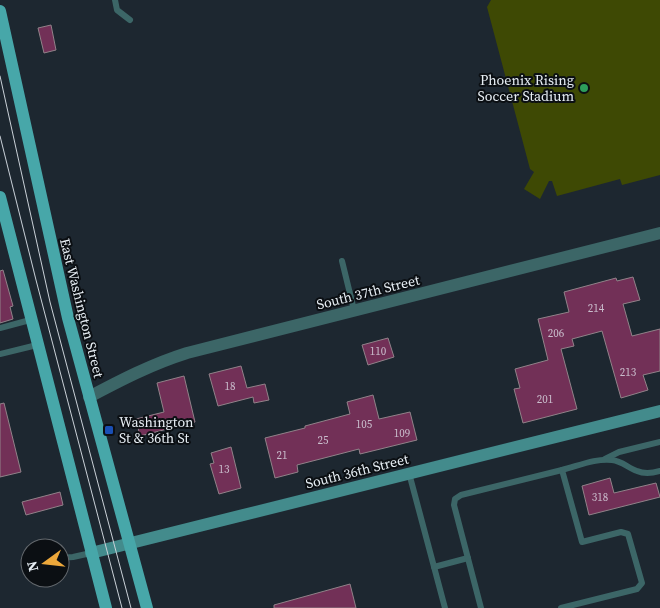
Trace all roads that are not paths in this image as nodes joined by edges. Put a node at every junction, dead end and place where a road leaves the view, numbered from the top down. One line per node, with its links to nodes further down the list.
1 (115, 0): 3 (lane)
2 (0, 12): 12 (main road, East Washington Street)
3 (130, 20)
4 (0, 197): 8 (main road)
5 (660, 233): 7 (street, South 37th Street)
6 (342, 262): 7 (lane)
7 (354, 310): 12 (street, South 37th Street)
8 (30, 320): 9 (lane); 10 (main road)
9 (0, 328)
10 (37, 345): 11 (lane); 20 (main road)
11 (0, 354)
12 (89, 397): 19 (main road, East Washington Street)
13 (660, 411): 18 (street, South 36th Street)
14 (660, 442): 15 (lane)
15 (604, 460): 16 (lane); 17 (lane)
16 (562, 470): 22 (lane); 28 (lane)
17 (660, 471)
18 (409, 473): 19 (street, South 36th Street); 23 (lane)
19 (130, 544): 20 (street, South 36th Street); 25 (main road, East Washington Street)
20 (91, 553): 21 (lane, South 36th Street); 24 (main road)
21 (70, 557)
22 (468, 558): 23 (lane); 27 (lane)
23 (434, 567): 26 (lane)
24 (106, 608)
25 (147, 608)
26 (445, 608)
27 (481, 608)
28 (561, 608)

